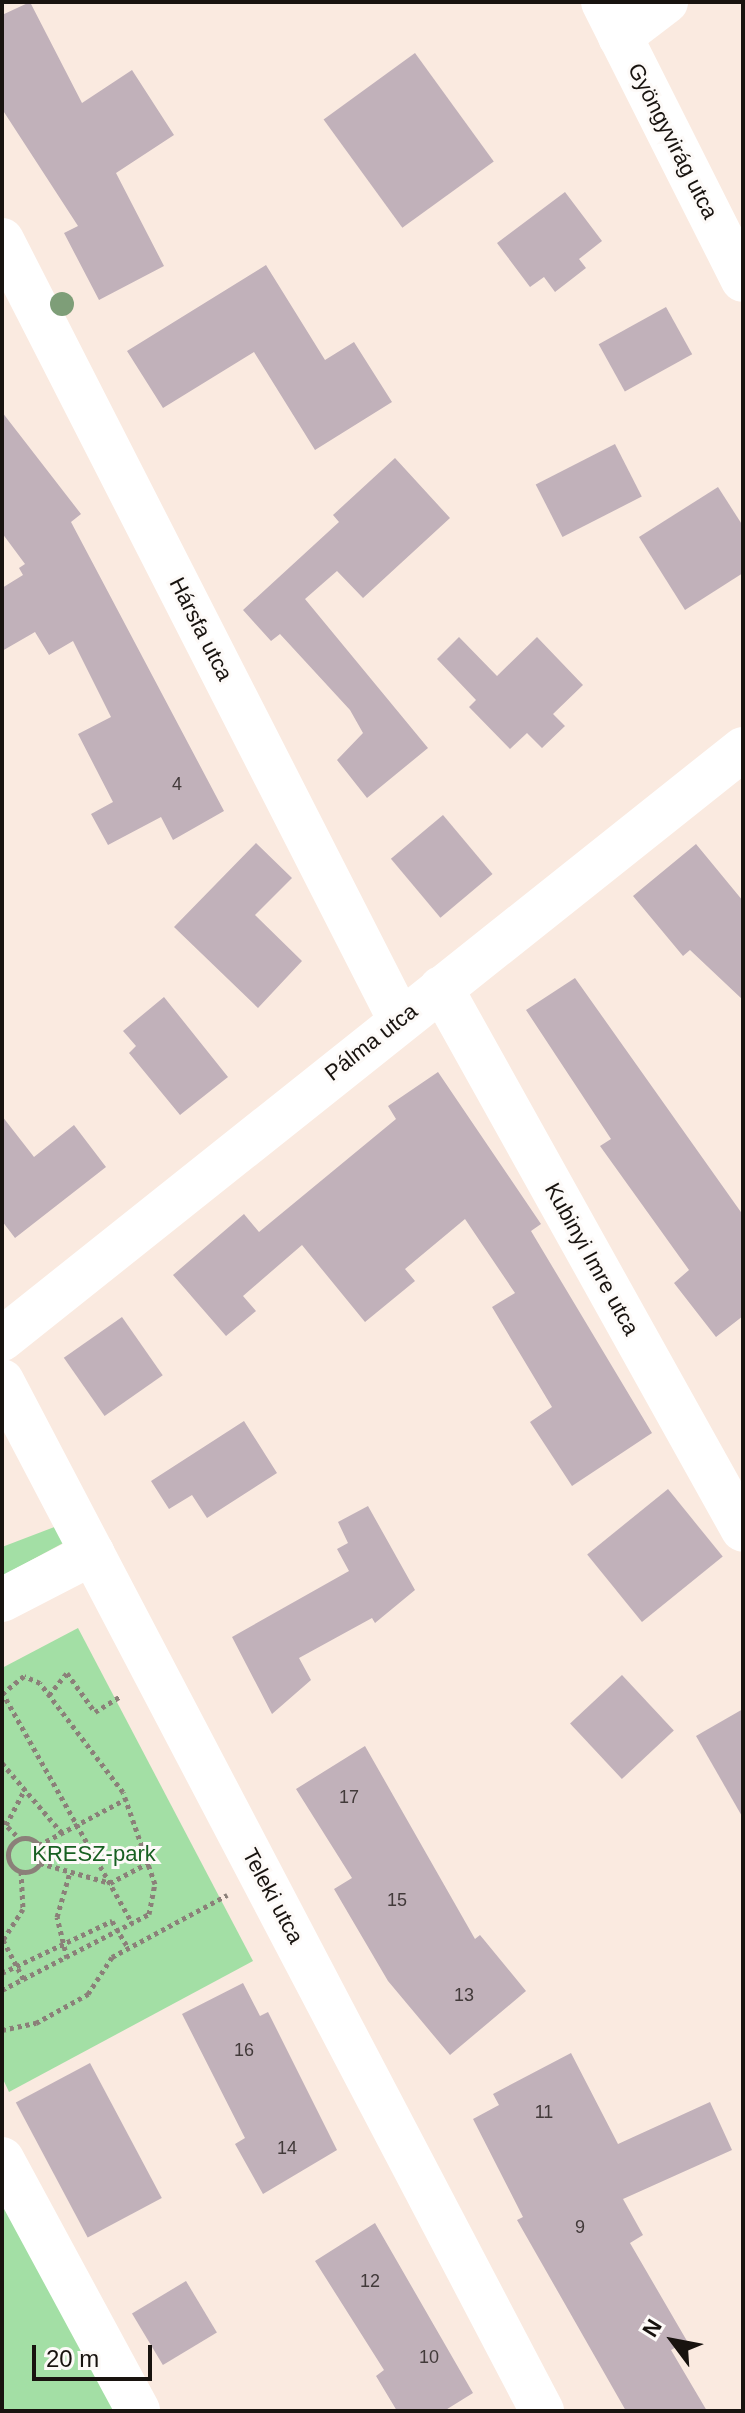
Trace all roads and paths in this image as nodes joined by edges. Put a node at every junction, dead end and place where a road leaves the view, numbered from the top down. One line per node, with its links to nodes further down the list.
1 (666, 2): 2 (street)
2 (612, 20): 4 (street, Gyöngyvirág utca)
3 (2, 240): 7 (street, Hársfa utca)
4 (743, 280)
5 (743, 749): 6 (street, Pálma utca)
6 (441, 988): 7 (street, Pálma utca); 10 (street, Kubinyi Imre utca)
7 (399, 1018): 8 (street, Pálma utca)
8 (2, 1339)
9 (2, 1381): 11 (street, Teleki utca)
10 (743, 1530)
11 (93, 1553): 12 (street); 13 (street, Teleki utca)
12 (2, 1600)
13 (158, 1677): 15 (path); 30 (street, Teleki utca)
14 (3, 1692): 15 (path); 20 (path)
15 (49, 1695): 18 (path)
16 (2, 1763): 17 (path)
17 (25, 1789): 19 (path); 21 (path)
18 (126, 1799): 20 (path); 25 (path)
19 (4, 1823): 22 (path)
20 (78, 1824): 21 (path); 31 (path)
21 (62, 1833): 23 (path)
22 (20, 1839): 23 (path); 24 (path)
23 (39, 1845): 26 (path)
24 (10, 1862): 27 (path); 28 (path)
25 (150, 1862): 31 (path); 32 (path)
26 (40, 1863): 28 (path); 29 (path)
27 (2, 1866)
28 (21, 1871): 37 (path)
29 (70, 1872): 31 (path); 34 (path)
30 (263, 1876): 35 (path); 44 (street, Teleki utca)
31 (110, 1883): 32 (path)
32 (132, 1923): 33 (path)
33 (118, 1931): 34 (path); 35 (path); 36 (path)
34 (62, 1942): 36 (path); 37 (path)
35 (128, 1948): 41 (path)
36 (67, 1958): 39 (path)
37 (16, 1967): 38 (path); 39 (path)
38 (2, 1973)
39 (24, 1980): 40 (path)
40 (2, 1990)
41 (2, 2030)
42 (7, 2182): 43 (street)
43 (138, 2411)
44 (542, 2411)

